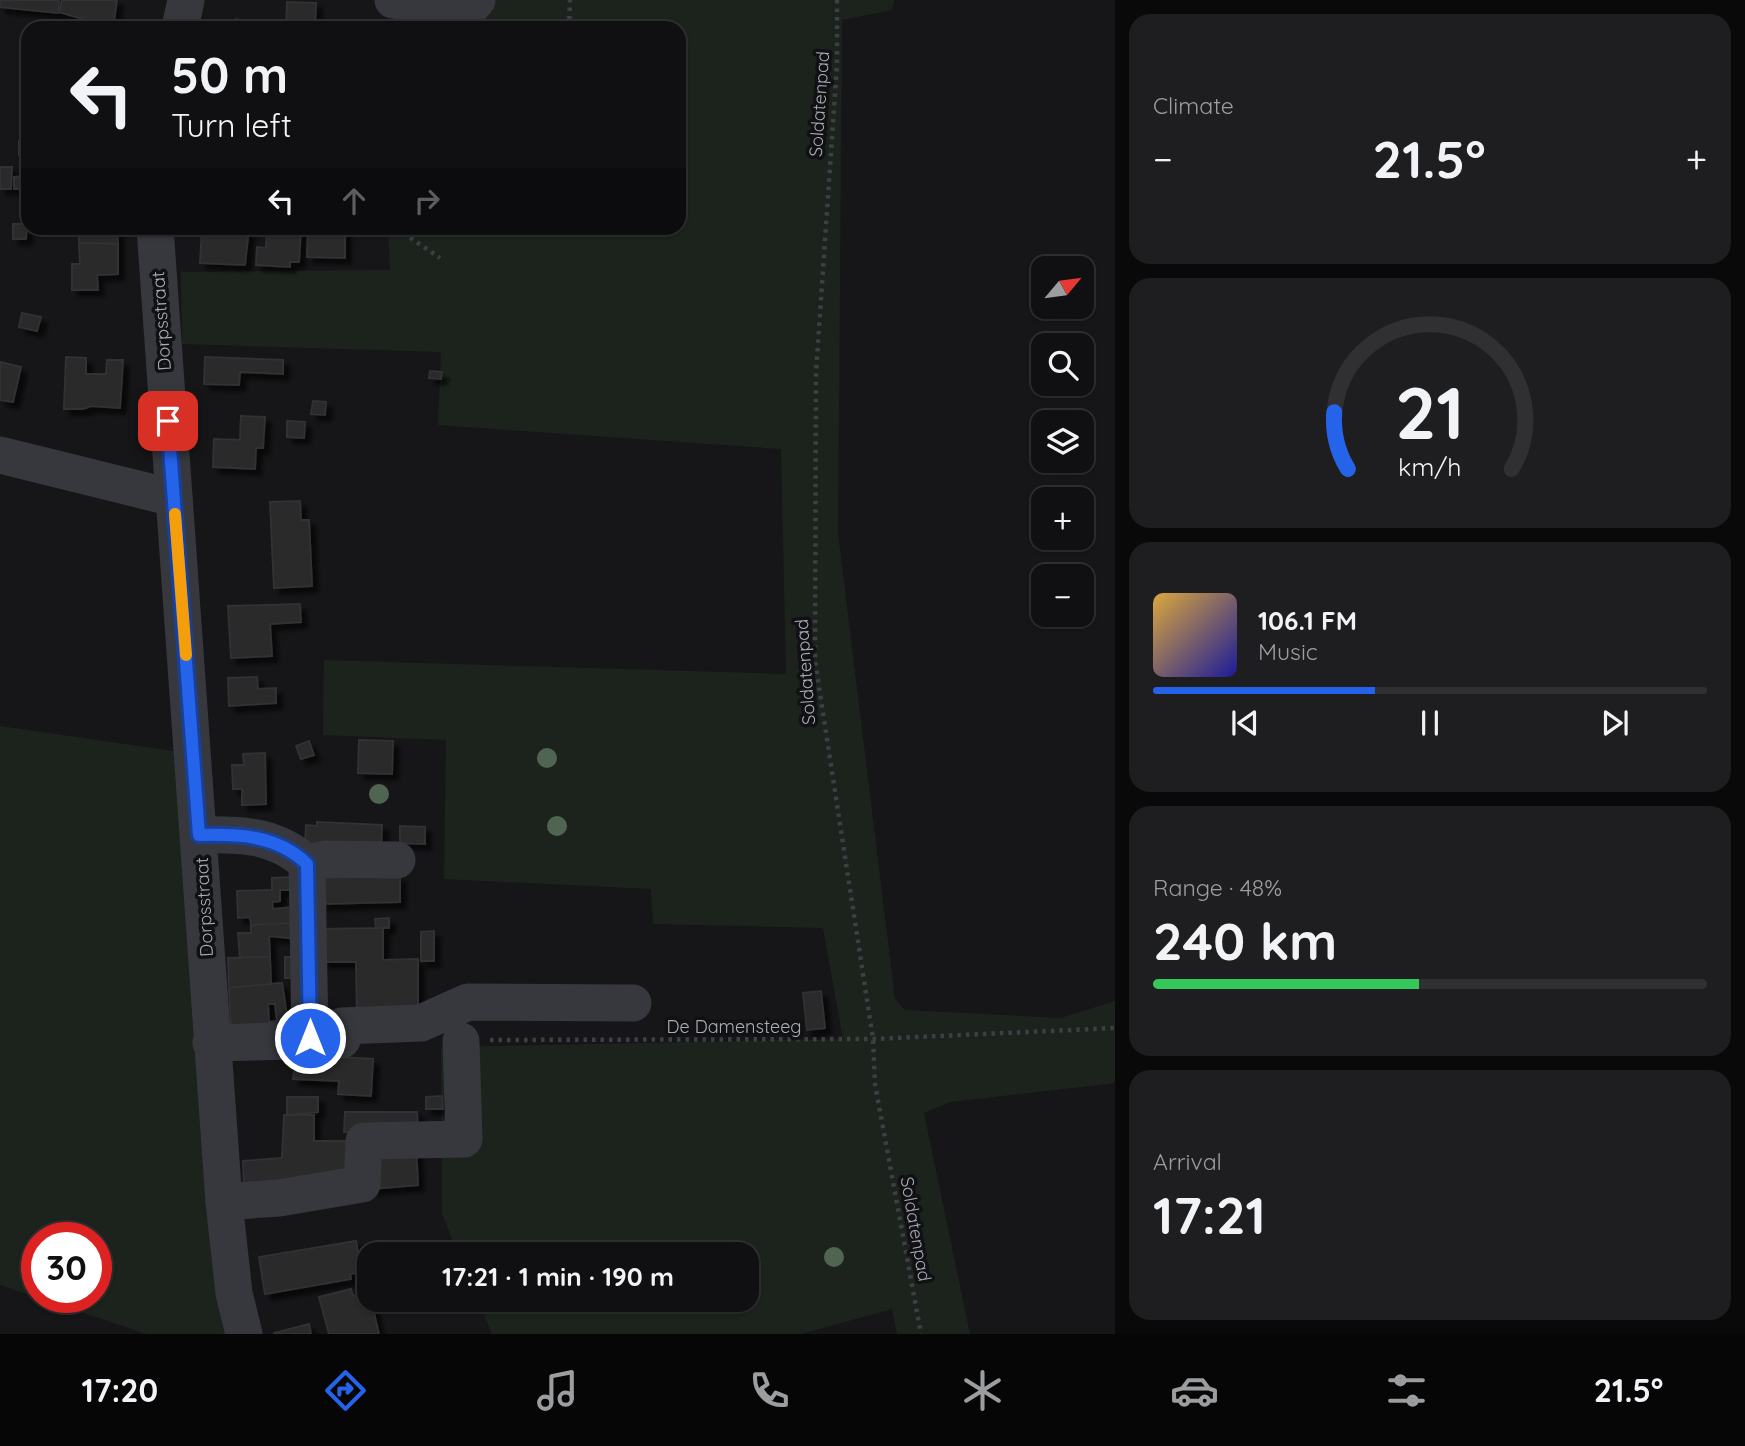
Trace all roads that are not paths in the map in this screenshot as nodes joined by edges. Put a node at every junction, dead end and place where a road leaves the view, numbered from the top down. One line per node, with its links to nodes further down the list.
1 (186, 0): 4 (street)
2 (393, 0): 3 (street)
3 (470, 9)
4 (182, 21)
5 (155, 235): 7 (street, Dorpsstraat)
6 (0, 455): 7 (street)
7 (174, 498): 8 (street, Dorpsstraat)
8 (199, 835): 10 (street); 14 (street, Dorpsstraat)
9 (397, 860): 10 (street)
10 (307, 870): 12 (street)
11 (634, 1003): 12 (street)
12 (335, 1040): 14 (street)
13 (461, 1041): 15 (street)
14 (211, 1043): 15 (street, Dorpsstraat)
15 (224, 1202): 16 (street, Dorpsstraat)
16 (244, 1334)

